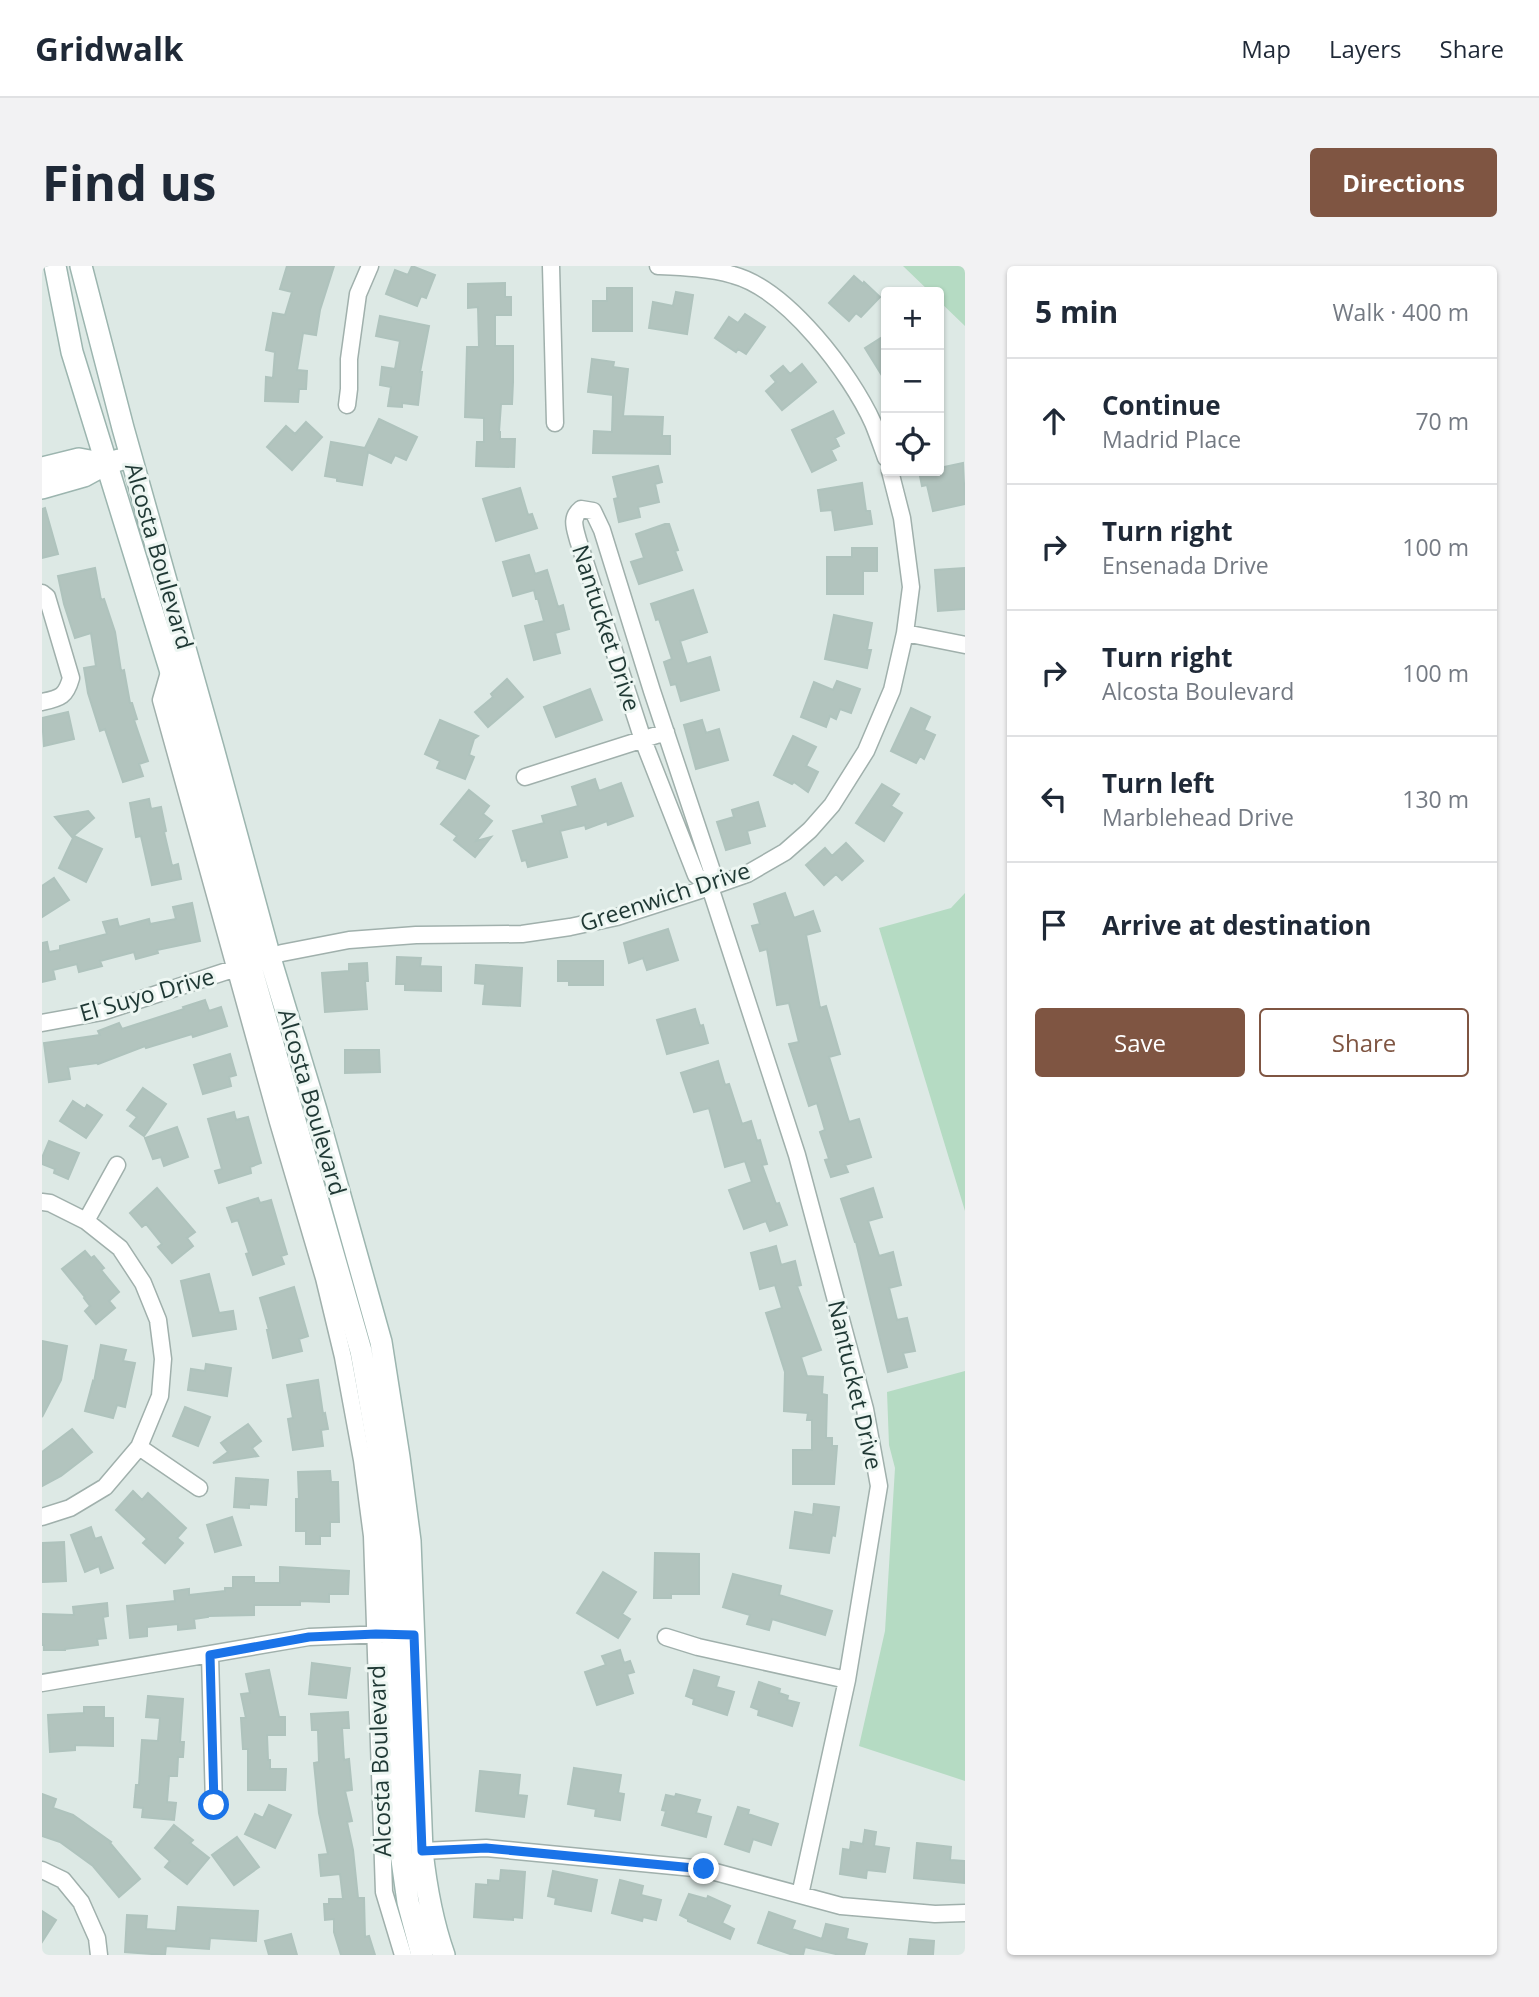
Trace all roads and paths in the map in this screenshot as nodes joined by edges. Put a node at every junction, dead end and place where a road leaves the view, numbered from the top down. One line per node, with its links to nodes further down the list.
1 (55, 266): 11 (main road, Alcosta Boulevard)
2 (81, 266): 10 (main road, Alcosta Boulevard)
3 (370, 266): 7 (street)
4 (551, 266): 8 (street)
5 (658, 266): 6 (street)
6 (735, 270): 9 (street)
7 (346, 405)
8 (555, 423)
9 (881, 445)
10 (131, 456): 11 (main road); 25 (main road, Alcosta Boulevard)
11 (106, 464): 12 (main road); 14 (main road); 25 (main road, Alcosta Boulevard)
12 (42, 468)
13 (891, 476): 17 (street, Greenwich Drive)
14 (42, 488)
15 (42, 593): 20 (street)
16 (634, 632): 18 (street); 18 (street, Nantucket Drive); 21 (street, Nantucket Drive)
17 (905, 633): 19 (street); 24 (street, Greenwich Drive)
18 (609, 640): 22 (street, Nantucket Drive)
19 (965, 645)
20 (42, 702)
21 (666, 732): 22 (street); 24 (street, Nantucket Drive)
22 (643, 740): 23 (street); 24 (street, Nantucket Drive)
23 (525, 777)
24 (710, 887): 25 (street, Greenwich Drive); 36 (street, Nantucket Drive)
25 (252, 964): 26 (street, El Suyo Drive); 33 (main road, Alcosta Boulevard)
26 (42, 1023)
27 (117, 1166): 29 (street)
28 (42, 1202): 29 (street)
29 (86, 1221): 30 (street)
30 (139, 1447): 31 (street); 32 (street)
31 (199, 1488)
32 (42, 1517)
33 (394, 1634): 35 (street); 39 (main road, Alcosta Boulevard); 40 (main road, Alcosta Boulevard); 45 (street, Alcosta Boulevard)
34 (666, 1637): 36 (street)
35 (210, 1655): 37 (street); 38 (street)
36 (847, 1680): 42 (street, Nantucket Drive)
37 (42, 1683)
38 (214, 1805)
39 (422, 1851): 40 (main road); 42 (street); 47 (main road, Alcosta Boulevard)
40 (401, 1853): 46 (main road, Alcosta Boulevard)
41 (42, 1870): 44 (street)
42 (800, 1895): 43 (street)
43 (965, 1913)
44 (99, 1955)
45 (403, 1955)
46 (422, 1955)
47 (444, 1955)

